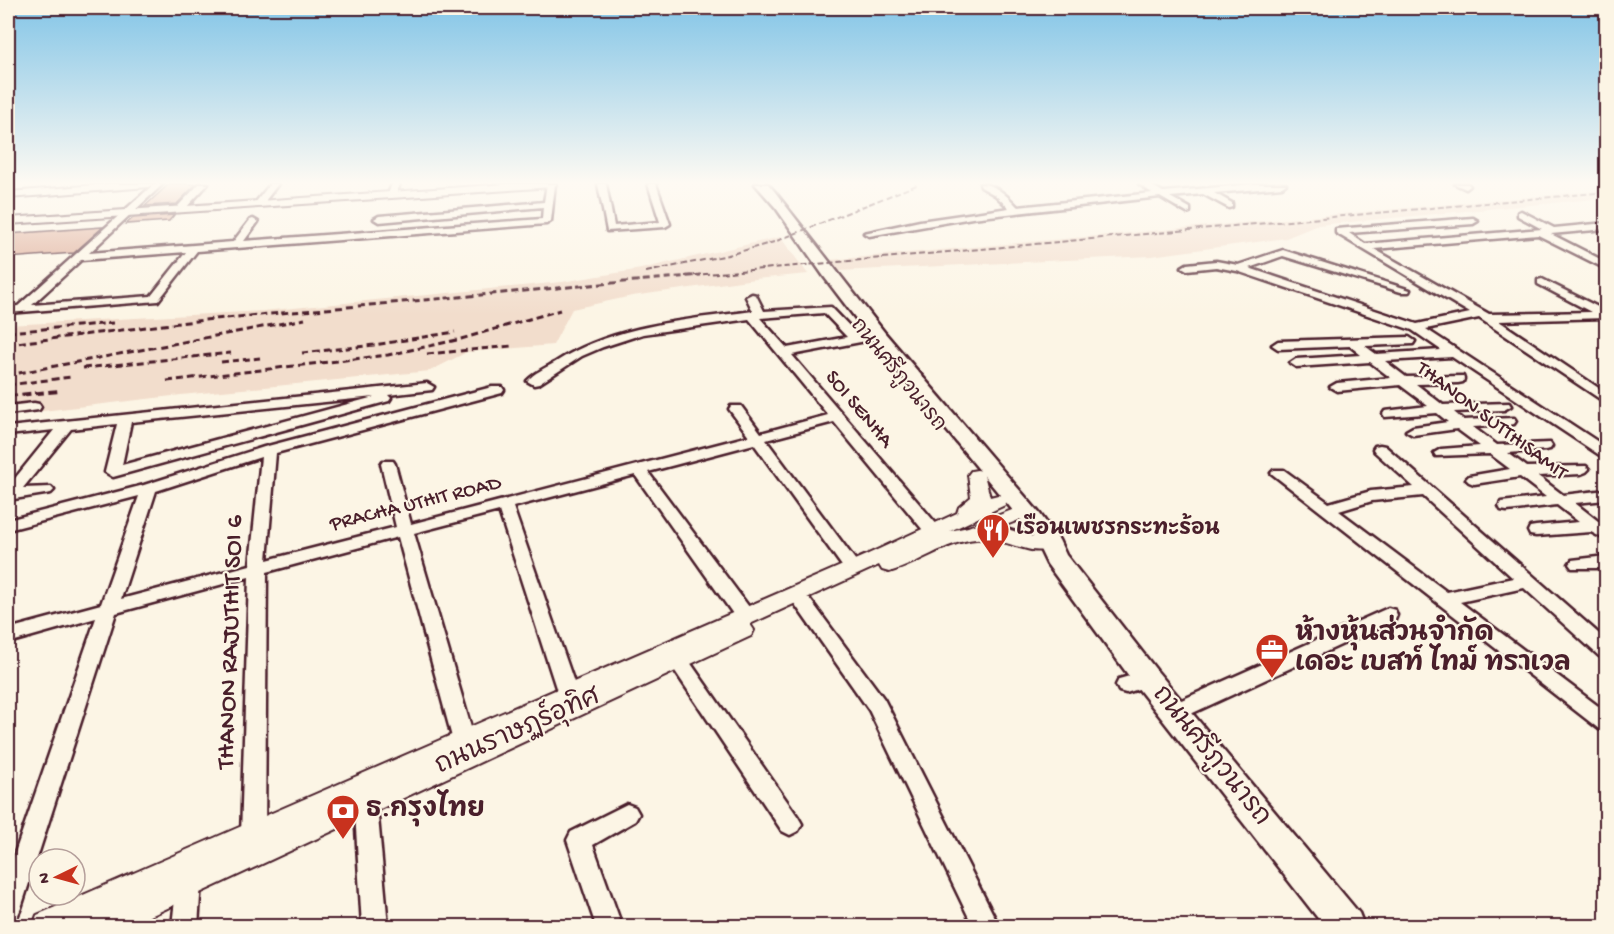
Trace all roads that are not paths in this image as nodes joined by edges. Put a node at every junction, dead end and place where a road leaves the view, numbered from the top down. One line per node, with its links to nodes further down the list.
1 (110, 228): 20 (street)
2 (249, 228): 17 (street)
3 (375, 228): 15 (street)
4 (464, 228): 15 (street)
5 (782, 228): 33 (main road, ถนนศรีภูวนารถ)
6 (796, 228): 81 (main road, ถนนศรีภูวนารถ)
7 (896, 228): 13 (street)
8 (1385, 228): 18 (street)
9 (1547, 228): 12 (street)
10 (1588, 228): 11 (street); 12 (street); 16 (street)
11 (1592, 228)
12 (1553, 231): 14 (street)
13 (869, 232)
14 (1540, 232): 18 (street); 21 (street)
15 (372, 235): 17 (street)
16 (1606, 236)
17 (236, 245): 19 (street)
18 (1363, 247): 31 (street)
19 (193, 249): 20 (street); 28 (street)
20 (78, 257): 28 (street)
21 (1606, 266)
22 (1187, 267): 23 (street)
23 (1239, 268): 25 (street); 32 (street)
24 (1542, 282): 30 (street)
25 (1405, 290)
26 (752, 297): 29 (street, SOI SENHA)
27 (8, 310): 28 (street)
28 (20, 310)
29 (756, 315): 33 (street); 37 (street, SOI SENHA); 42 (street)
30 (1606, 315): 31 (street)
31 (1484, 316): 32 (street); 46 (street)
32 (1416, 328): 38 (street)
33 (860, 338): 37 (street); 72 (main road, ถนนศรีภูวนารถ)
34 (1409, 341): 35 (street)
35 (1352, 342): 36 (street); 39 (street, THANON SUTTHISAMIT)
36 (1278, 345)
37 (783, 353): 53 (street, SOI SENHA)
38 (1454, 353): 39 (street); 66 (street)
39 (1371, 358): 40 (street); 43 (street, THANON SUTTHISAMIT)
40 (1296, 363)
41 (1458, 379): 43 (street)
42 (534, 381)
43 (1401, 381): 44 (street); 50 (street, THANON SUTTHISAMIT)
44 (1337, 387)
45 (498, 390): 64 (street)
46 (1604, 396)
47 (1504, 406): 50 (street)
48 (34, 407): 51 (street)
49 (736, 409): 60 (street)
50 (1439, 409): 52 (street); 57 (street, THANON SUTTHISAMIT)
51 (8, 410)
52 (1390, 414)
53 (836, 417): 60 (street, PRACHA UTHIT ROAD); 88 (street, SOI SENHA)
54 (125, 418): 54 (street); 56 (street)
55 (1509, 421): 57 (street)
56 (67, 424): 59 (street); 77 (street)
57 (1459, 424): 58 (street); 62 (street, THANON SUTTHISAMIT)
58 (1413, 431)
59 (10, 433)
60 (758, 439): 69 (street, PRACHA UTHIT ROAD); 93 (street)
61 (1545, 446): 62 (street)
62 (1490, 448): 65 (street); 70 (street, THANON SUTTHISAMIT)
63 (1380, 449): 76 (street)
64 (269, 450): 74 (street); 92 (street, THANON RAJUTHIT SOI 6)
65 (1441, 453)
66 (1606, 453)
67 (388, 464): 86 (street)
68 (1581, 469): 70 (street)
69 (640, 471): 80 (street, PRACHA UTHIT ROAD); 99 (street)
70 (1524, 472): 73 (street); 79 (street, THANON SUTTHISAMIT)
71 (1279, 473): 83 (street)
72 (977, 476): 81 (main road, ถนนศรีภูวนารถ); 88 (street)
73 (1474, 479)
74 (149, 488): 84 (street); 97 (street)
75 (46, 490): 77 (street)
76 (1428, 491): 83 (street); 94 (street)
77 (8, 495)
78 (1606, 495): 79 (street)
79 (1558, 499): 82 (street); 85 (street, THANON SUTTHISAMIT)
80 (505, 506): 86 (street, PRACHA UTHIT ROAD); 103 (street)
81 (1012, 506): 88 (street); 89 (main road, ถนนศรีภูวนารถ)
82 (1507, 506)
83 (1327, 509): 95 (street)
84 (8, 525)
85 (1602, 529): 87 (street)
86 (405, 531): 92 (street, PRACHA UTHIT ROAD); 106 (street)
87 (1536, 531)
88 (944, 533): 89 (street); 93 (street); 96 (street, ถนนราษฏร์อุทิศ)
89 (1046, 551): 104 (main road, ถนนศรีภูวนารถ)
90 (1606, 562): 91 (street)
91 (1578, 564)
92 (258, 568): 97 (street, PRACHA UTHIT ROAD); 110 (street, THANON RAJUTHIT SOI 6)
93 (852, 569): 99 (street)
94 (1530, 581): 95 (street); 101 (street)
95 (1445, 599): 105 (street)
96 (803, 603): 102 (street, ถนนราษฏร์อุทิศ); 118 (street)
97 (109, 608): 100 (street, PRACHA UTHIT ROAD); 112 (street)
98 (1388, 615): 104 (street)
99 (745, 616): 103 (street)
100 (8, 636)
101 (1606, 651)
102 (678, 660): 106 (street, ถนนราษฏร์อุทิศ); 109 (street)
103 (568, 694): 106 (street)
104 (1175, 712): 119 (main road, ถนนศรีภูวนารถ)
105 (1606, 723)
106 (466, 748): 107 (street, ถนนราษฏร์อุทิศ); 110 (street)
107 (362, 804): 111 (street, ถนนราษฏร์อุทิศ); 116 (street)
108 (627, 814): 117 (street)
109 (790, 824)
110 (253, 836): 113 (street)
111 (189, 882): 114 (street, ถนนราษฏร์อุทิศ); 115 (street)
112 (8, 908)
113 (48, 927)
114 (96, 927)
115 (185, 927)
116 (375, 927)
117 (609, 927)
118 (986, 927)
119 (1346, 927)

